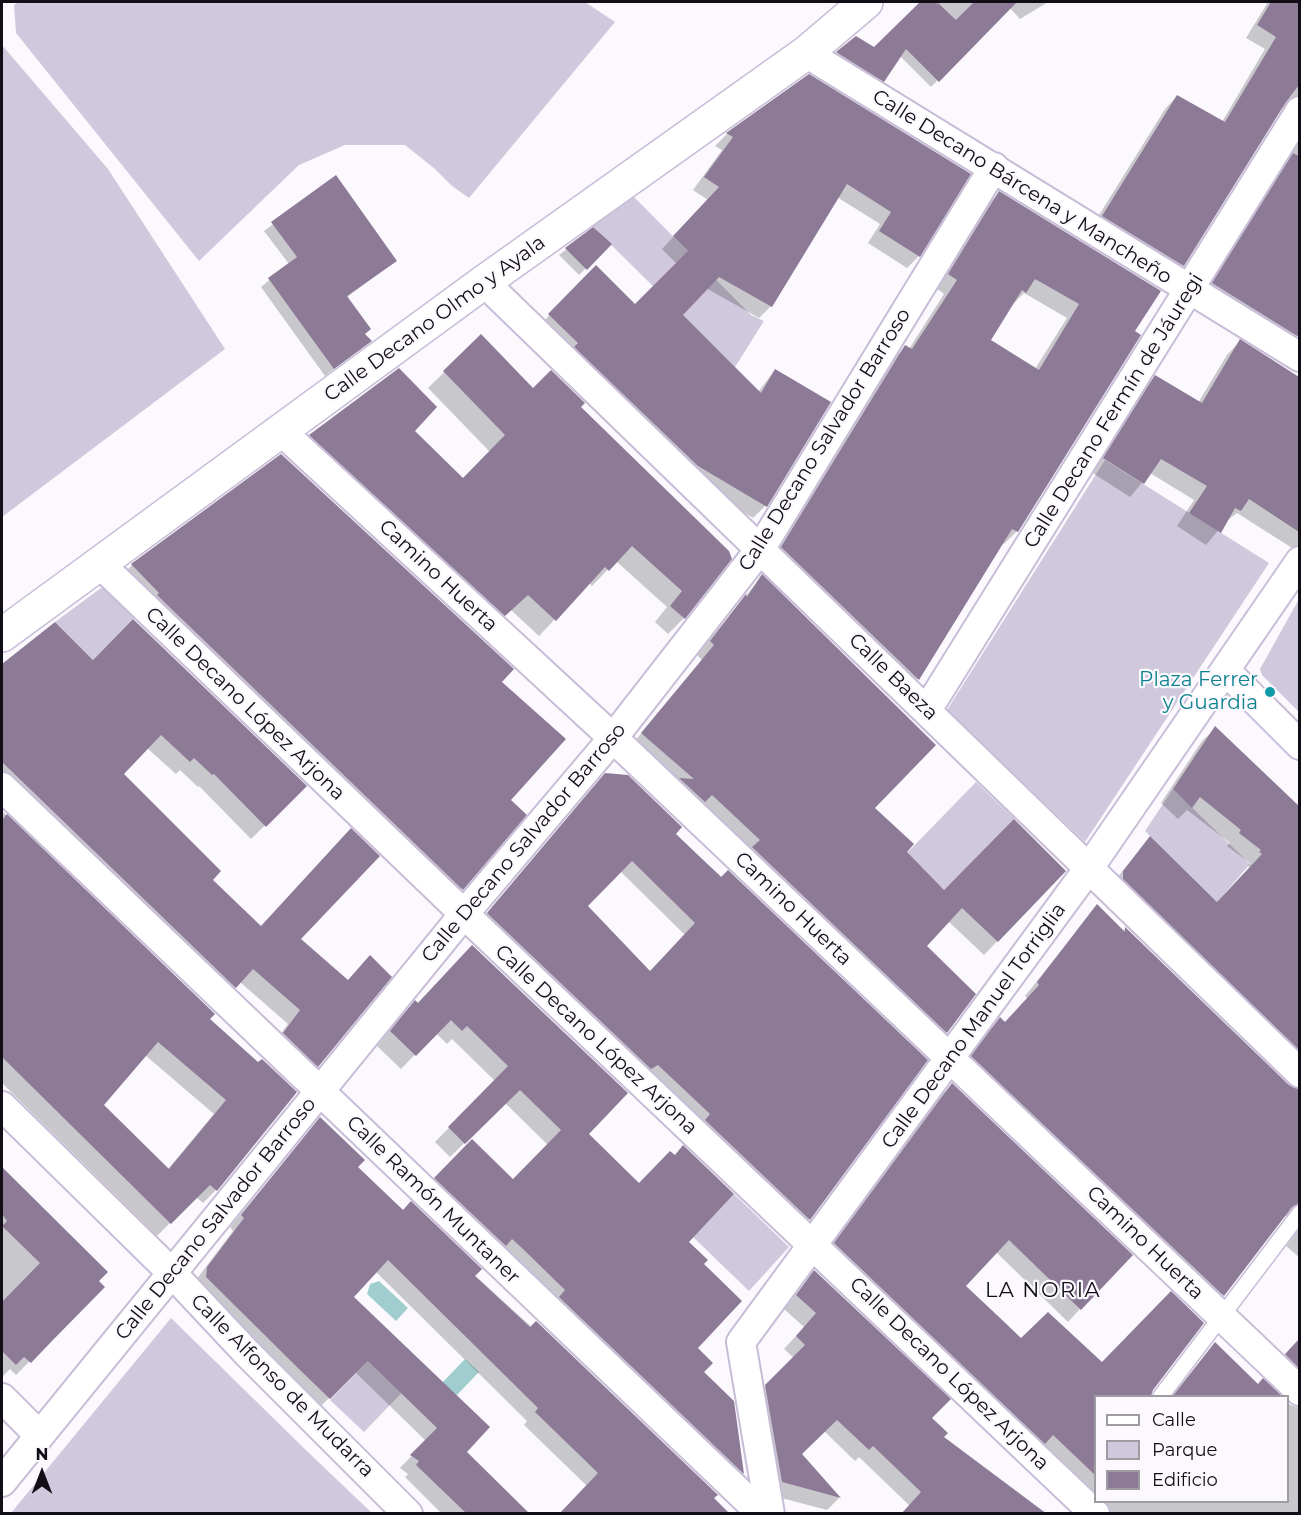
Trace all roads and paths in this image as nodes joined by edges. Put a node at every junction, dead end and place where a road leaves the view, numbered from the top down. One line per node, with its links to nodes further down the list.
1 (866, 2): 2 (street, Calle Decano Olmo y Ayala)
2 (806, 53): 4 (street, Calle Decano Bárcena y Mancheño); 5 (street, Calle Decano Olmo y Ayala)
3 (1299, 111): 6 (street, Calle Decano Fermín de Jáuregi)
4 (994, 167): 6 (street, Calle Decano Bárcena y Mancheño); 9 (street, Calle Decano Salvador Barroso)
5 (484, 282): 8 (street, Calle Decano Olmo y Ayala); 9 (street, Calle Baeza)
6 (1189, 291): 7 (street, Calle Decano Bárcena y Mancheño); 14 (street, Calle Decano Fermín de Jáuregi)
7 (1299, 357)
8 (280, 431): 11 (street, Calle Decano Olmo y Ayala); 15 (street, Camino Huerta)
9 (761, 548): 14 (street, Calle Baeza); 15 (street, Calle Decano Salvador Barroso)
10 (1299, 561): 13 (street, Calle Decano Manuel Torriglia)
11 (100, 564): 12 (street, Calle Decano Olmo y Ayala); 19 (street, Calle Decano López Arjona)
12 (2, 635)
13 (1225, 670): 16 (street); 18 (street, Calle Decano Manuel Torriglia)
14 (927, 710): 18 (street, Calle Baeza)
15 (613, 738): 19 (street, Calle Decano Salvador Barroso); 20 (street, Camino Huerta)
16 (1299, 745)
17 (2, 787): 22 (street, Calle Ramón Muntaner)
18 (1089, 868): 20 (street, Calle Decano Manuel Torriglia); 21 (street, Calle Baeza)
19 (464, 914): 22 (street, Calle Decano Salvador Barroso); 25 (street, Calle Decano López Arjona)
20 (950, 1059): 25 (street, Calle Decano Manuel Torriglia); 27 (street, Camino Huerta)
21 (1299, 1073)
22 (320, 1092): 26 (street, Calle Decano Salvador Barroso); 35 (street, Calle Ramón Muntaner)
23 (2, 1106): 26 (street, Calle Alfonso de Mudarra)
24 (1299, 1213): 27 (lane)
25 (814, 1246): 33 (street, Calle Decano López Arjona); 36 (street, Calle Decano Manuel Torriglia)
26 (171, 1272): 31 (street, Calle Decano Salvador Barroso); 34 (street, Calle Alfonso de Mudarra)
27 (1222, 1317): 28 (street, Camino Huerta); 29 (lane)
28 (1299, 1391)
29 (1162, 1395)
30 (2, 1398): 31 (street)
31 (39, 1434): 32 (street, Calle Decano Salvador Barroso)
32 (2, 1482)
33 (1091, 1509)
34 (408, 1514)
35 (762, 1514)
36 (770, 1514)

